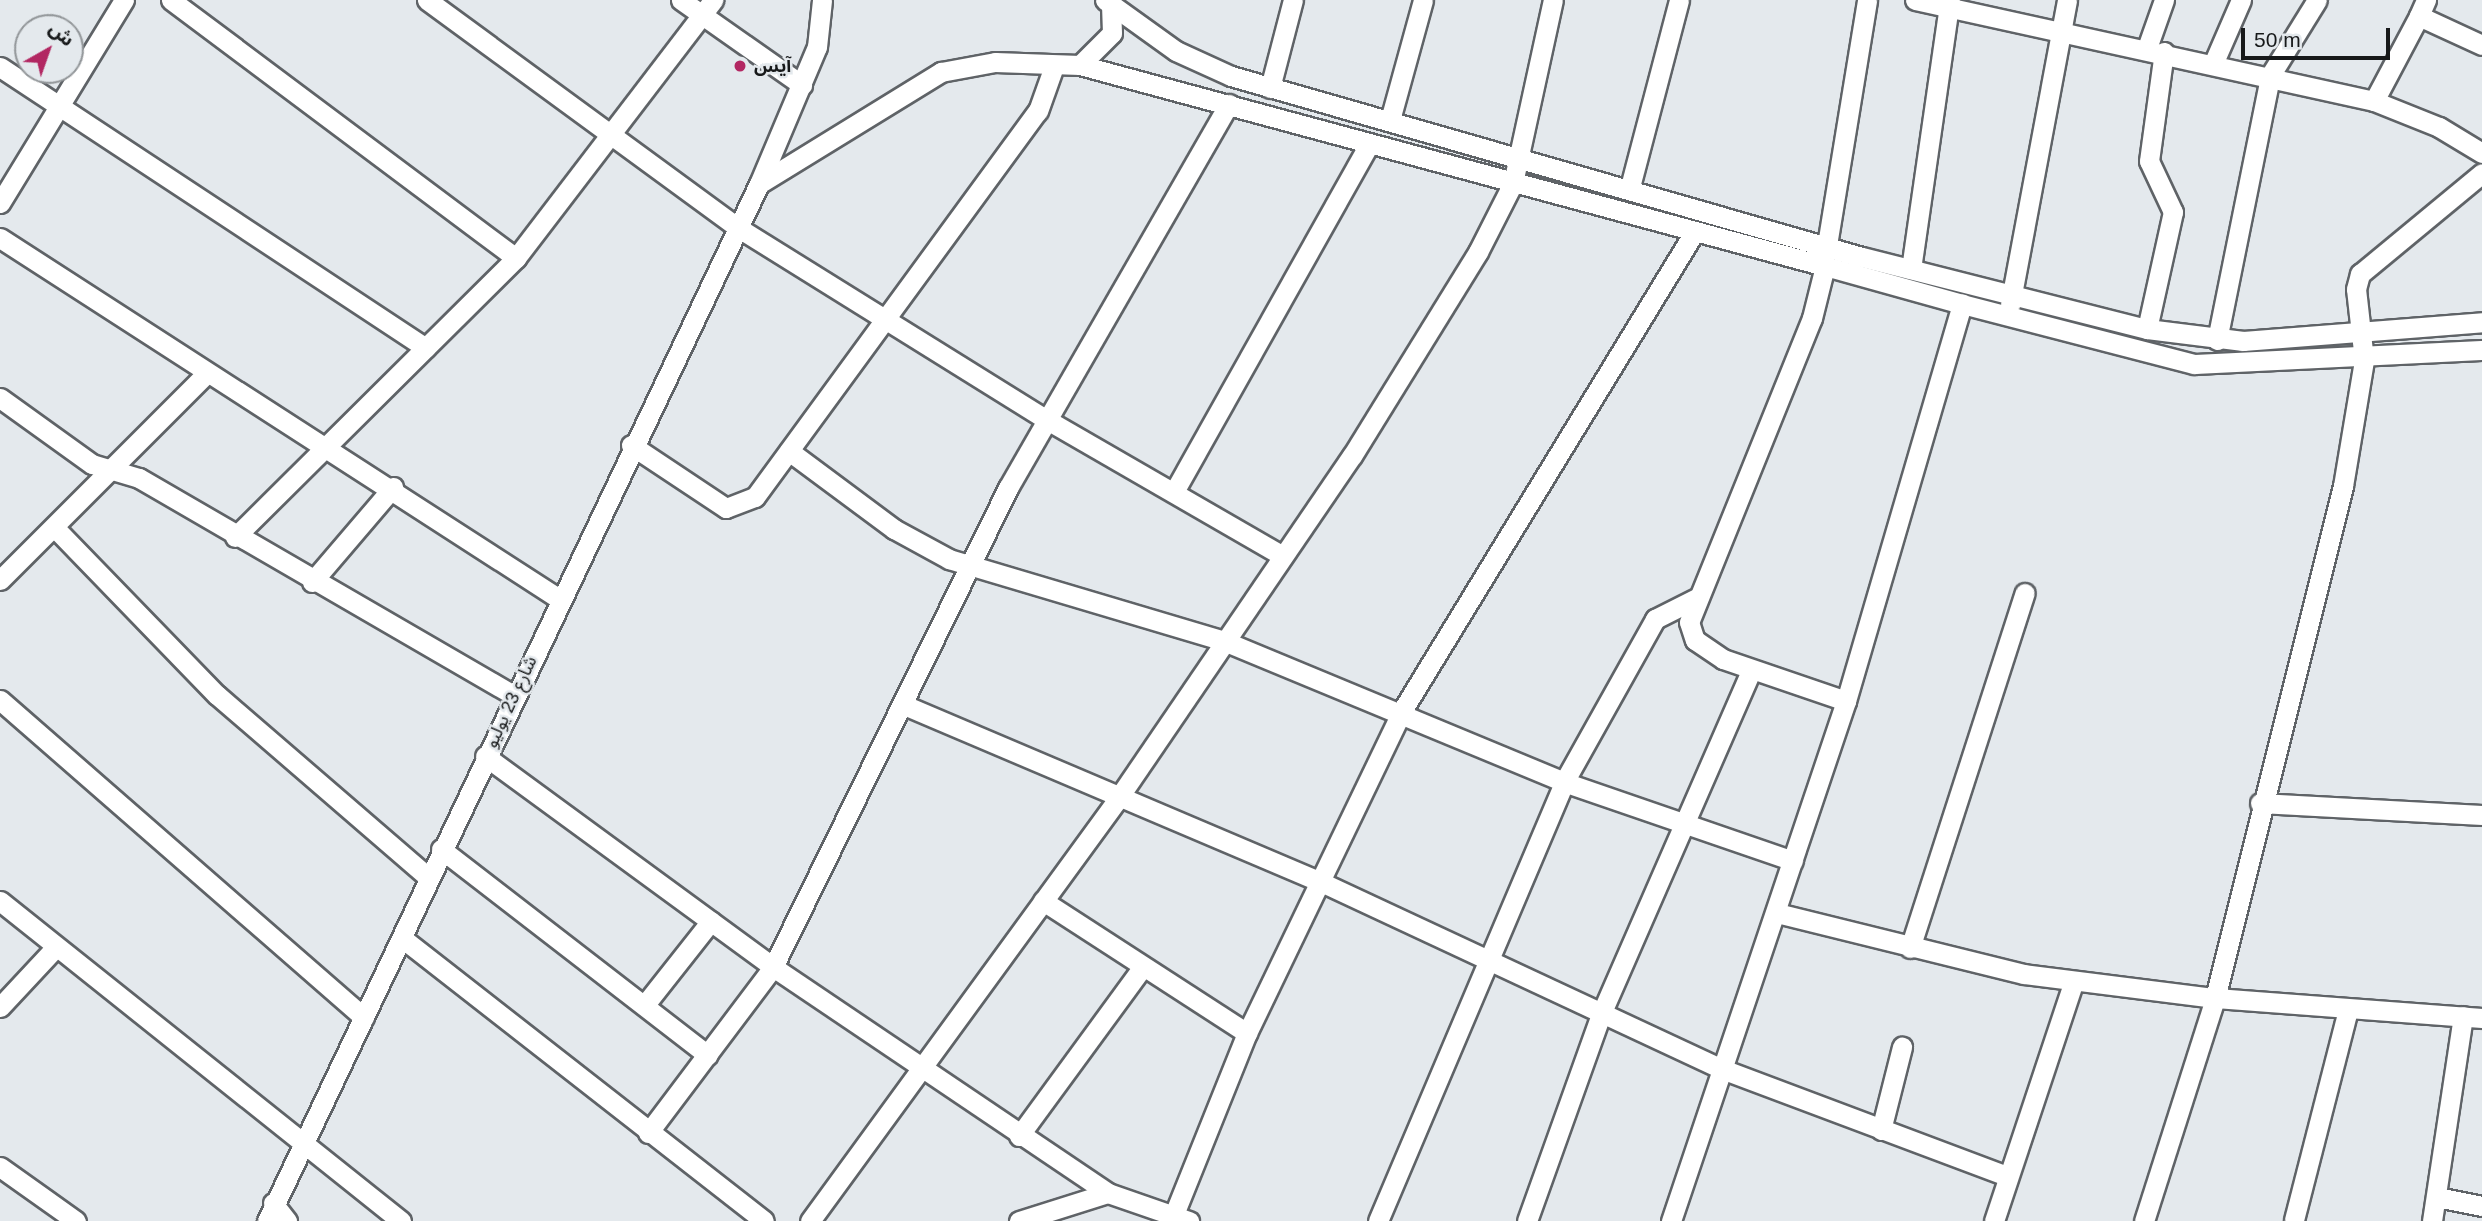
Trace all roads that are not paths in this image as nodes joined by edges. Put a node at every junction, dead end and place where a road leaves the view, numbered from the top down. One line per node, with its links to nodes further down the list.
1 (124, 0): 32 (street)
2 (171, 0): 47 (street)
3 (427, 0): 34 (street)
4 (681, 0): 18 (street)
5 (822, 0): 28 (street, شارع 23 يوليو)
6 (1293, 0): 29 (street)
7 (1423, 0): 33 (street)
8 (1553, 0): 37 (street)
9 (1679, 0): 41 (street)
10 (1867, 0): 46 (street)
11 (1915, 0): 17 (street)
12 (2067, 0): 20 (street)
13 (2164, 0): 22 (street)
14 (2241, 0): 23 (street)
15 (2317, 0): 27 (street)
16 (1108, 3): 24 (street); 29 (street)
17 (1949, 3): 20 (street); 49 (street)
18 (708, 8): 28 (street); 34 (street)
19 (2422, 8): 21 (street); 30 (street)
20 (2059, 30): 22 (street); 50 (street)
21 (2482, 45)
22 (2156, 50): 23 (street); 55 (street)
23 (2214, 62): 27 (street)
24 (1080, 65): 25 (street); 31 (street)
25 (1054, 66): 40 (street); 53 (street)
26 (0, 67): 32 (street)
27 (2270, 76): 30 (street); 57 (street)
28 (802, 85): 40 (street, شارع 23 يوليو)
29 (1270, 88): 33 (street)
30 (2374, 101): 36 (street)
31 (1228, 104): 35 (street); 63 (street)
32 (61, 108): 42 (street); 58 (street)
33 (1391, 120): 37 (street)
34 (611, 139): 43 (street); 47 (street)
35 (1369, 144): 39 (street); 69 (street)
36 (2482, 153)
37 (1520, 155): 39 (street); 41 (street)
38 (2482, 173): 56 (street)
39 (1513, 183): 44 (street); 72 (street)
40 (759, 184): 43 (street, شارع 23 يوليو)
41 (1630, 187): 46 (street)
42 (0, 203)
43 (737, 227): 53 (street); 64 (street, شارع 23 يوليو)
44 (1695, 231): 48 (street); 85 (street)
45 (0, 238): 61 (street)
46 (1826, 245): 49 (street)
47 (516, 258): 58 (street)
48 (1825, 265): 51 (street); 78 (street)
49 (1911, 269): 50 (street)
50 (2012, 294): 52 (street); 55 (street)
51 (1962, 304): 52 (street); 83 (street)
52 (2008, 314): 60 (street)
53 (886, 317): 63 (street); 66 (street)
54 (2482, 322): 56 (street)
55 (2147, 329): 57 (street)
56 (2362, 334): 57 (street); 60 (street)
57 (2217, 340)
58 (426, 348): 65 (street)
59 (2482, 351): 60 (street)
60 (2364, 360): 89 (street)
61 (207, 373): 65 (street); 67 (street)
62 (0, 398): 67 (street)
63 (1049, 421): 69 (street); 73 (street)
64 (631, 445): 66 (street); 77 (street, شارع 23 يوليو)
65 (328, 446): 68 (street); 71 (street)
66 (789, 451): 73 (street)
67 (106, 471): 70 (street); 71 (street)
68 (393, 487): 75 (street); 77 (street)
69 (1175, 490): 72 (street)
70 (54, 527): 74 (street); 94 (street)
71 (235, 537): 75 (street)
72 (1283, 556): 79 (street)
73 (971, 563): 79 (street); 84 (street)
74 (0, 580)
75 (312, 582): 81 (street)
76 (2025, 593): 102 (street)
77 (558, 598): 81 (street, شارع 23 يوليو)
78 (1695, 598): 80 (street); 87 (street)
79 (1224, 641): 85 (street); 88 (street)
80 (1751, 671): 83 (street); 91 (street)
81 (514, 695): 86 (street, شارع 23 يوليو)
82 (0, 700): 113 (street)
83 (1846, 701): 93 (street)
84 (904, 705): 88 (street); 104 (street)
85 (1402, 711): 87 (street); 95 (street)
86 (485, 756): 92 (street, شارع 23 يوليو); 99 (street)
87 (1564, 782): 91 (street); 103 (street)
88 (1117, 800): 95 (street); 97 (street)
89 (2260, 803): 90 (street); 107 (street)
90 (2482, 815)
91 (1684, 826): 93 (street); 111 (street)
92 (441, 849): 94 (street, شارع 23 يوليو); 108 (street)
93 (1793, 861): 98 (street)
94 (428, 877): 100 (street, شارع 23 يوليو)
95 (1321, 882): 103 (street); 114 (street)
96 (0, 901): 101 (street)
97 (1043, 901): 105 (street); 118 (street)
98 (1777, 912): 102 (street); 117 (street)
99 (712, 921): 104 (street); 108 (street)
100 (402, 938): 113 (street, شارع 23 يوليو); 120 (street)
101 (55, 947): 109 (street); 122 (street)
102 (1910, 948): 106 (street)
103 (1486, 958): 111 (street); 137 (street)
104 (773, 967): 116 (street); 118 (street)
105 (1142, 968): 114 (street); 121 (street)
106 (2073, 983): 107 (street); 124 (street)
107 (2214, 998): 110 (street); 141 (street)
108 (647, 1002): 116 (street)
109 (0, 1007)
110 (2348, 1009): 112 (street); 130 (street)
111 (1602, 1012): 117 (street); 138 (street)
112 (2473, 1017): 126 (street)
113 (364, 1018): 122 (street, شارع 23 يوليو)
114 (1247, 1034): 129 (street)
115 (1902, 1047): 119 (street)
116 (708, 1055): 120 (street)
117 (1721, 1069): 119 (street); 139 (street)
118 (923, 1071): 121 (street); 135 (street)
119 (1881, 1130): 124 (street)
120 (648, 1133): 134 (street)
121 (1019, 1136): 125 (street)
122 (303, 1144): 128 (street, شارع 23 يوليو); 133 (street)
123 (0, 1167): 131 (street)
124 (2007, 1177): 140 (street)
125 (1108, 1193): 129 (street); 136 (street)
126 (2437, 1197): 127 (street); 142 (street)
127 (2482, 1206)
128 (270, 1212): 132 (street)
129 (1181, 1219)
130 (2294, 1220)
131 (76, 1221)
132 (287, 1221)
133 (401, 1221)
134 (764, 1221)
135 (810, 1221)
136 (1019, 1221)
137 (1378, 1221)
138 (1527, 1221)
139 (1671, 1221)
140 (1994, 1221)
141 (2144, 1221)
142 (2432, 1221)

